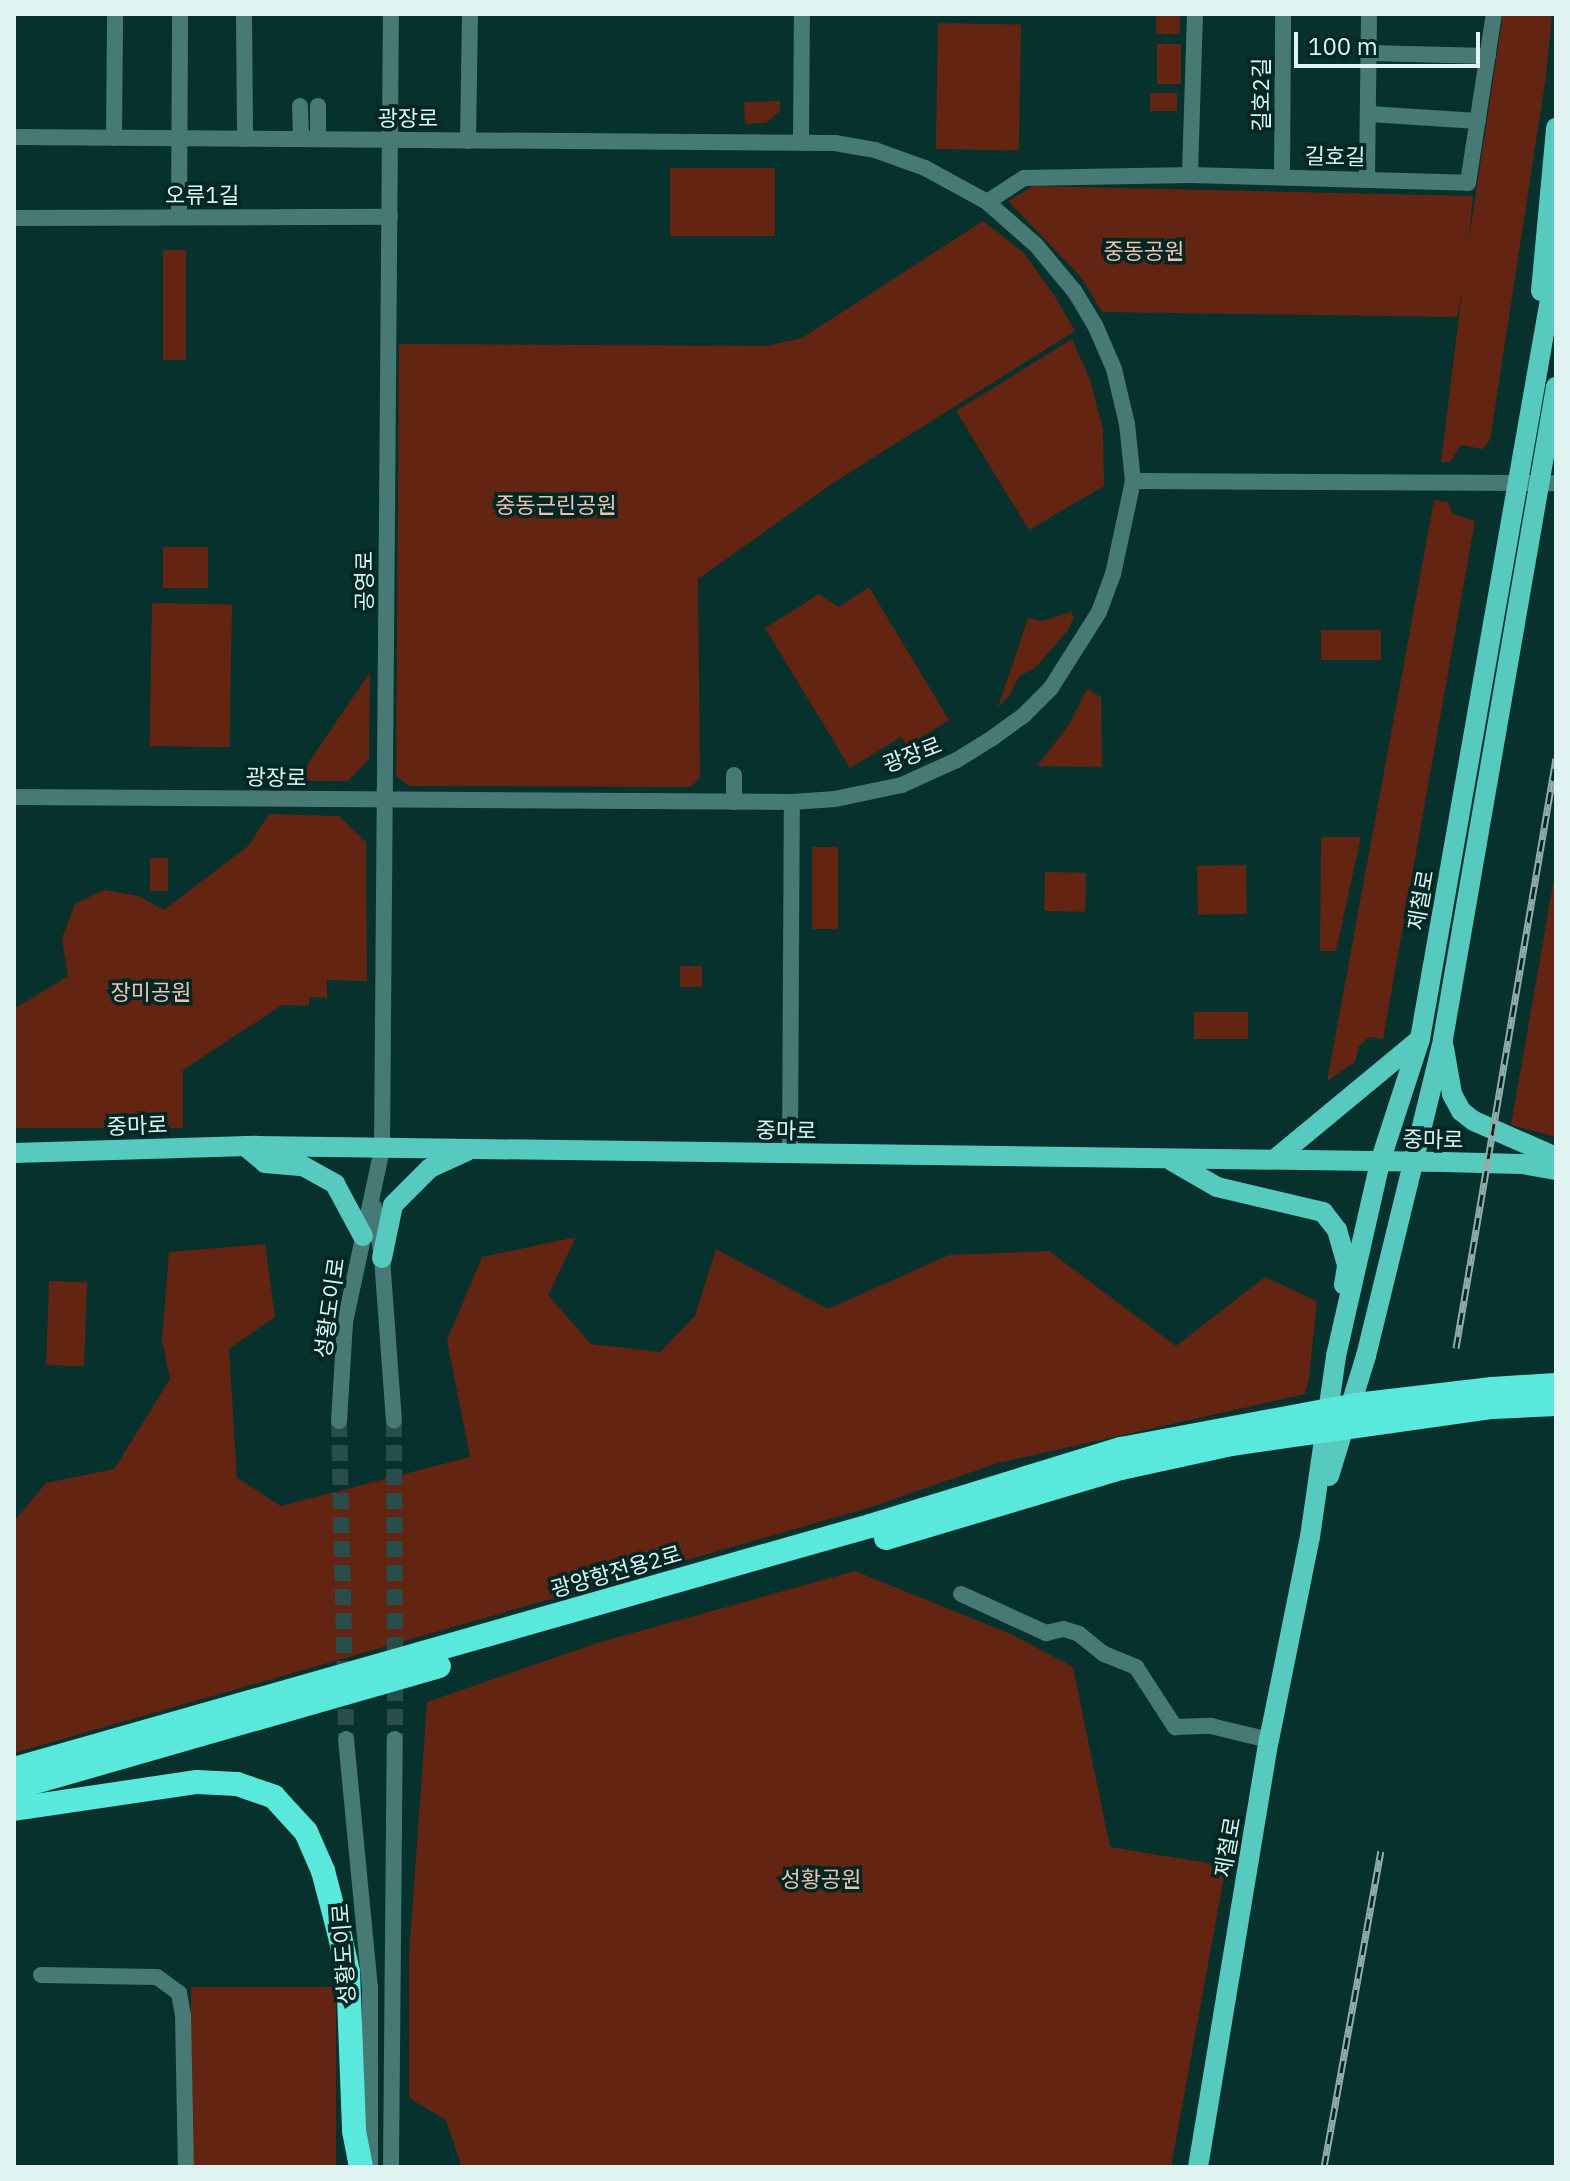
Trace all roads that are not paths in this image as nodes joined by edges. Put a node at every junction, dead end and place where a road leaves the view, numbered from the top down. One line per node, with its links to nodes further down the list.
1 (115, 14): 19 (street)
2 (180, 14): 20 (street)
3 (244, 14): 21 (street)
4 (391, 14): 24 (street, 공영로)
5 (470, 14): 25 (street)
6 (802, 14): 26 (street)
7 (1195, 14): 27 (street)
8 (1283, 14): 28 (street, 길호2길)
9 (1369, 14): 11 (street)
10 (1494, 14): 12 (street, 길호길)
11 (1369, 53): 12 (street); 15 (street)
12 (1488, 56): 16 (street, 길호길)
13 (300, 106): 22 (street)
14 (318, 106): 23 (street)
15 (1369, 114): 16 (street); 29 (street)
16 (1478, 121): 29 (street, 길호길)
17 (1556, 128): 35 (main road)
18 (14, 137): 19 (street, 광장로)
19 (114, 138): 20 (street, 광장로)
20 (179, 138): 21 (street, 광장로); 31 (street)
21 (245, 139): 22 (street, 광장로)
22 (301, 139): 23 (street, 광장로)
23 (318, 139): 24 (street, 광장로)
24 (390, 140): 25 (street, 광장로); 32 (street, 공영로)
25 (468, 141): 26 (street, 광장로)
26 (801, 143): 30 (street, 광장로)
27 (1190, 175): 28 (street, 길호길); 30 (street, 길호길)
28 (1282, 176): 29 (street, 길호길)
29 (1367, 178)
30 (987, 202): 36 (street, 광장로)
31 (179, 217): 32 (street, 오류1길); 33 (street, 오류1길)
32 (390, 217): 40 (street, 공영로)
33 (14, 218)
34 (1556, 265): 35 (main road, 제철로)
35 (1551, 392): 37 (main road, 제철로)
36 (1133, 481): 37 (street); 42 (street, 광장로)
37 (1538, 483): 43 (main road, 제철로); 44 (main road, 제철로)
38 (734, 775): 41 (street)
39 (14, 797): 40 (street, 광장로)
40 (385, 800): 41 (street, 광장로); 46 (street, 공영로)
41 (734, 802): 42 (street, 광장로)
42 (792, 802): 49 (street)
43 (1420, 1039): 52 (main road); 53 (main road, 제철로)
44 (1443, 1039): 50 (main road); 54 (main road, 제철로)
45 (245, 1146): 46 (main road, 중마로); 48 (main road, 중마로); 57 (main road)
46 (382, 1149): 47 (main road, 중마로); 56 (street, 성황도이로)
47 (470, 1149): 49 (main road, 중마로); 58 (main road)
48 (14, 1153)
49 (790, 1154): 51 (main road, 중마로)
50 (1556, 1157)
51 (1168, 1159): 52 (main road, 중마로); 59 (main road)
52 (1275, 1159): 53 (main road, 중마로)
53 (1380, 1162): 54 (main road, 중마로); 59 (main road, 제철로)
54 (1415, 1162): 55 (main road, 중마로); 66 (main road, 제철로)
55 (1556, 1170)
56 (373, 1203): 57 (street, 성황도이로); 58 (street, 성황도이로)
57 (363, 1236): 63 (street, 성황도이로)
58 (382, 1258): 64 (street, 성황도이로)
59 (1336, 1356): 66 (main road, 제철로)
60 (1556, 1385): 61 (highway)
61 (1492, 1398): 62 (highway); 65 (highway)
62 (1556, 1404)
63 (339, 1421)
64 (394, 1421)
65 (1232, 1435): 71 (highway, 광양항전용2로); 72 (highway, 광양항전용2로)
66 (1310, 1537): 70 (main road, 제철로)
67 (961, 1594): 70 (street)
68 (346, 1739): 77 (street, 성황도이로)
69 (395, 1739): 78 (street, 성황도이로)
70 (1269, 1740): 79 (main road, 제철로)
71 (14, 1769)
72 (14, 1788)
73 (14, 1809): 76 (highway)
74 (41, 1975): 75 (street)
75 (186, 2167)
76 (361, 2167)
77 (370, 2167)
78 (391, 2167)
79 (1198, 2167)

